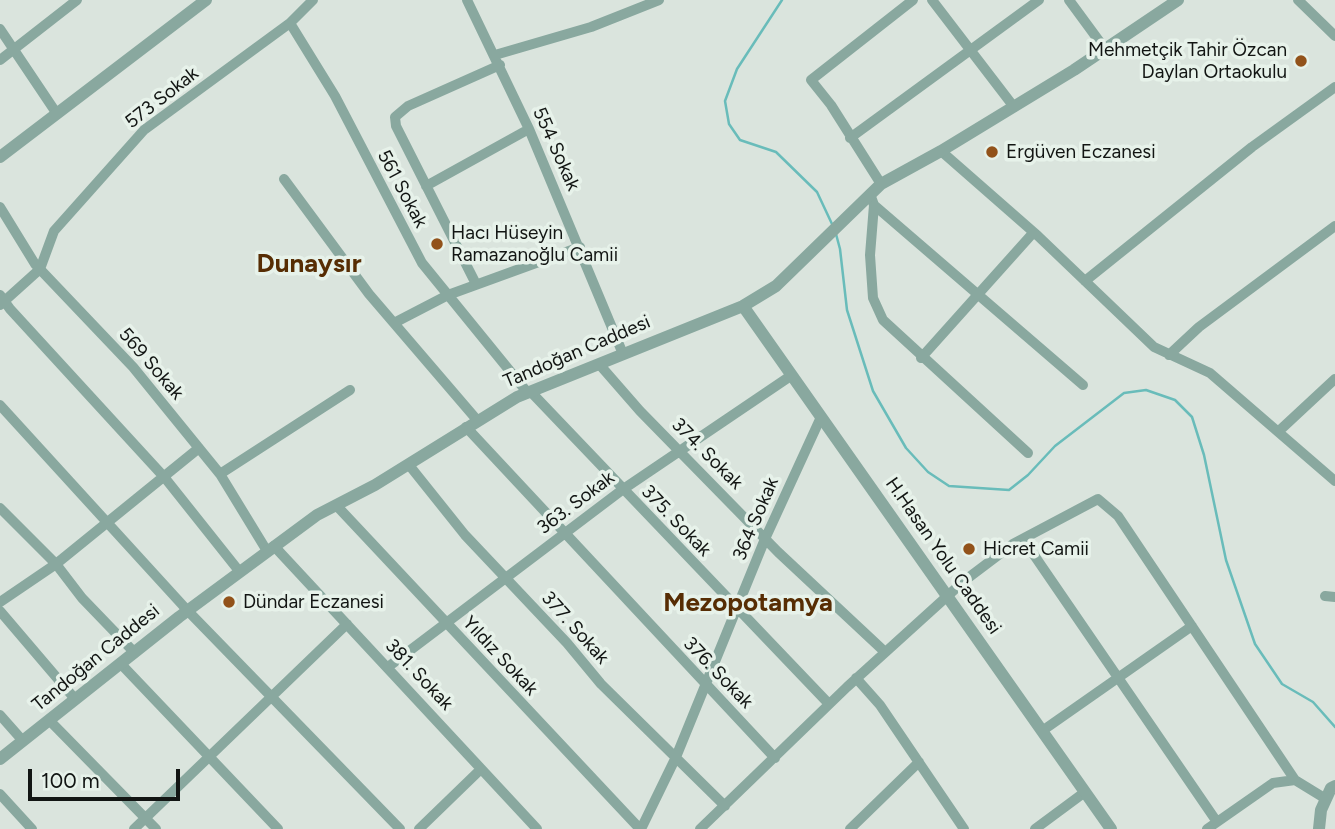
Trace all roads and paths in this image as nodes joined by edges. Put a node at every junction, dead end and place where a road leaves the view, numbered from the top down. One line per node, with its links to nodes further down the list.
1 (77, 0): 15 (street)
2 (206, 0): 23 (street)
3 (313, 0): 12 (street, 573 Sokak)
4 (467, 0): 18 (street, 554 Sokak)
5 (659, 0): 18 (street)
6 (913, 0): 25 (street)
7 (932, 0): 16 (street)
8 (1038, 0): 16 (street)
9 (1069, 0): 17 (street)
10 (1178, 0): 17 (street, Tandoğan Caddesi)
11 (1298, 0): 14 (street)
12 (290, 23): 36 (street, 573 Sokak); 40 (street, 561 Sokak)
13 (0, 29): 15 (street)
14 (1335, 36)
15 (16, 48): 19 (street); 23 (street)
16 (970, 48): 22 (street); 25 (street)
17 (1105, 49): 22 (street, Tandoğan Caddesi)
18 (495, 55): 20 (street, 554 Sokak)
19 (0, 60)
20 (500, 65): 24 (street, 554 Sokak); 30 (street)
21 (1335, 87): 37 (street)
22 (1014, 107): 26 (street, Tandoğan Caddesi)
23 (57, 114): 27 (street)
24 (529, 130): 30 (street); 35 (street, 554 Sokak)
25 (850, 138): 29 (street)
26 (941, 151): 29 (street, Tandoğan Caddesi); 34 (street)
27 (0, 157)
28 (284, 179): 43 (street)
29 (880, 184): 31 (street, Tandoğan Caddesi)
30 (426, 186): 38 (street)
31 (872, 200): 39 (street); 42 (street, Tandoğan Caddesi); 46 (street)
32 (0, 207): 36 (street, 569 Sokak)
33 (1335, 226): 45 (street)
34 (1033, 233): 37 (street); 39 (street)
35 (580, 247): 38 (street); 44 (street, 554 Sokak)
36 (40, 270): 41 (street, 573 Sokak); 58 (street, 569 Sokak)
37 (1085, 281): 45 (street)
38 (476, 285): 40 (street)
39 (977, 294): 46 (street); 50 (street)
40 (448, 295): 43 (street); 52 (street, 561 Sokak)
41 (1, 300): 63 (street)
42 (743, 306): 44 (street, Tandoğan Caddesi); 48 (street, H.Hasan Yolu Caddesi)
43 (394, 323): 55 (street)
44 (623, 354): 47 (street, Tandoğan Caddesi)
45 (1169, 355): 57 (street)
46 (921, 358): 60 (street)
47 (599, 363): 52 (street, Tandoğan Caddesi); 59 (street, 374. Sokak)
48 (792, 375): 54 (street, H.Hasan Yolu Caddesi); 59 (street, 363. Sokak)
49 (1335, 379): 57 (street)
50 (1083, 384)
51 (350, 390): 62 (street)
52 (528, 392): 55 (street, Tandoğan Caddesi); 65 (street, 375. Sokak)
53 (0, 405): 68 (street)
54 (821, 417): 70 (street, 364 Sokak); 76 (street, H.Hasan Yolu Caddesi)
55 (477, 420): 56 (street, Tandoğan Caddesi)
56 (466, 427): 61 (street, Tandoğan Caddesi); 69 (street, 376. Sokak)
57 (1279, 431): 64 (street)
58 (199, 448): 62 (street, 569 Sokak); 63 (street)
59 (678, 450): 65 (street, 363. Sokak); 70 (street, 374. Sokak)
60 (1028, 453)
61 (409, 465): 66 (street, Tandoğan Caddesi); 75 (street, 377. Sokak)
62 (220, 474): 72 (street, 569 Sokak)
63 (165, 478): 68 (street); 74 (street)
64 (1335, 481)
65 (622, 490): 69 (street, 363. Sokak); 80 (street, 375. Sokak)
66 (336, 505): 72 (street, Tandoğan Caddesi); 81 (street, Yıldız Sokak)
67 (0, 508): 73 (street)
68 (107, 523): 73 (street); 78 (street)
69 (564, 535): 75 (street, 363. Sokak); 90 (street, 376. Sokak)
70 (765, 539): 80 (street, 364 Sokak); 85 (street, 374. Sokak)
71 (1023, 539): 76 (street); 83 (street); 88 (street)
72 (270, 548): 74 (street, Tandoğan Caddesi); 82 (street, 381. Sokak)
73 (56, 564): 77 (street); 84 (street)
74 (239, 571): 78 (street, Tandoğan Caddesi)
75 (506, 578): 81 (street, 363. Sokak); 99 (street, 377. Sokak)
76 (948, 596): 85 (street); 96 (street, H.Hasan Yolu Caddesi)
77 (0, 602)
78 (187, 610): 84 (street, Tandoğan Caddesi); 91 (street)
79 (0, 611): 92 (street)
80 (738, 611): 90 (street, 364 Sokak); 93 (street, 375. Sokak)
81 (444, 623): 87 (street, 363. Sokak); 120 (street, Yıldız Sokak)
82 (347, 624): 87 (street, 381. Sokak); 91 (street)
83 (1192, 626): 88 (street); 104 (street)
84 (134, 652): 86 (street, Tandoğan Caddesi)
85 (885, 652): 89 (street)
86 (120, 663): 92 (street, Tandoğan Caddesi); 98 (street)
87 (388, 667): 103 (street, 381. Sokak)
88 (1117, 677): 96 (street); 111 (street)
89 (856, 678): 93 (street); 102 (street)
90 (706, 687): 99 (street, 364 Sokak); 100 (street, 376. Sokak)
91 (269, 697): 98 (street); 117 (street)
92 (75, 699): 95 (street, Tandoğan Caddesi)
93 (829, 704): 100 (street)
94 (0, 715): 97 (street)
95 (49, 720): 97 (street, Tandoğan Caddesi); 110 (street)
96 (1042, 731): 106 (street, H.Hasan Yolu Caddesi)
97 (23, 741): 101 (street, Tandoğan Caddesi)
98 (207, 757): 110 (street); 116 (street)
99 (676, 757): 109 (street, 377. Sokak); 120 (street, 364 Sokak)
100 (775, 758): 109 (street)
101 (0, 759)
102 (919, 762): 121 (street); 122 (street)
103 (481, 769): 118 (street); 119 (street, 381. Sokak)
104 (1295, 780): 108 (street); 111 (street)
105 (1335, 786): 108 (street)
106 (1085, 792): 123 (street); 124 (street, H.Hasan Yolu Caddesi)
107 (0, 794): 113 (street)
108 (1326, 799): 126 (street)
109 (725, 806): 112 (street)
110 (146, 818): 114 (street); 115 (street)
111 (1217, 822): 125 (street)
112 (703, 828)
113 (32, 829)
114 (134, 829)
115 (156, 829)
116 (278, 829)
117 (400, 829)
118 (419, 829)
119 (537, 829)
120 (641, 829)
121 (850, 829)
122 (964, 829)
123 (1035, 829)
124 (1111, 829)
125 (1207, 829)
126 (1319, 829)

